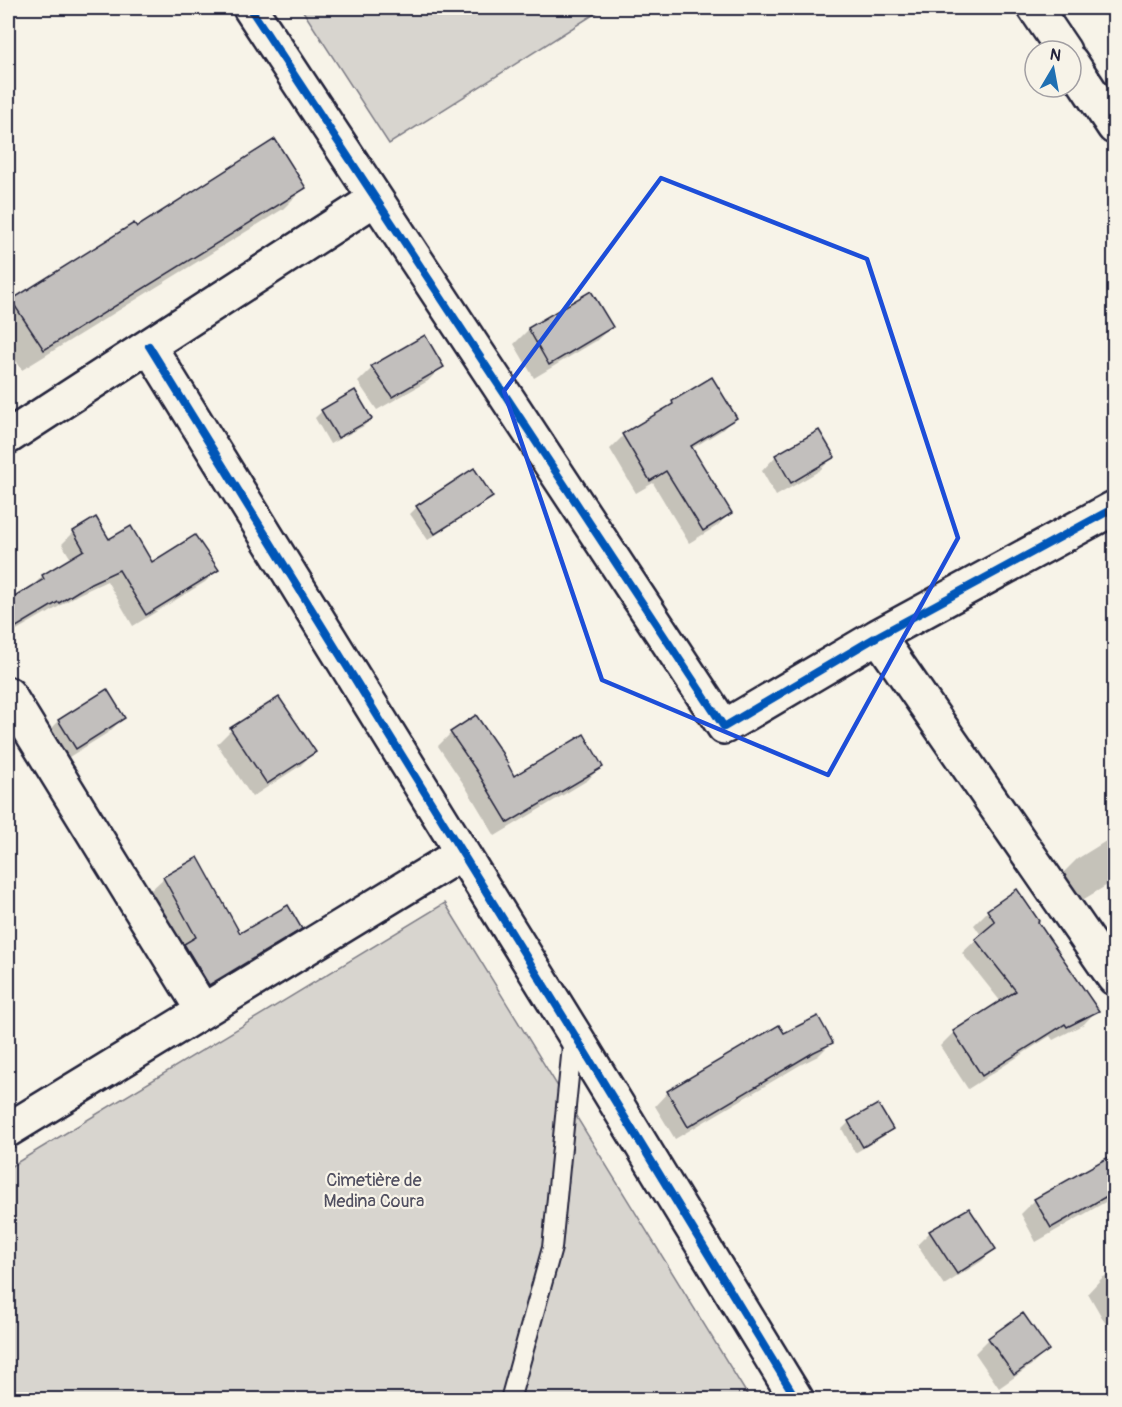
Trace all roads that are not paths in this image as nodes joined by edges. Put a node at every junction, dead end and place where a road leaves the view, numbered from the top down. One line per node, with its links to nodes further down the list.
1 (250, 8): 6 (street)
2 (1035, 8): 3 (street)
3 (1056, 39)
4 (1083, 80): 5 (street)
5 (1114, 127)
6 (375, 199): 7 (street); 10 (street)
7 (149, 346): 8 (street); 12 (street)
8 (8, 437)
9 (1114, 508): 10 (street)
10 (878, 636): 13 (street)
11 (8, 694): 14 (street)
12 (462, 854): 14 (street); 15 (street)
13 (1114, 978)
14 (203, 1011): 16 (street)
15 (573, 1034): 17 (lane); 18 (street)
16 (8, 1130)
17 (510, 1400)
18 (797, 1400)

